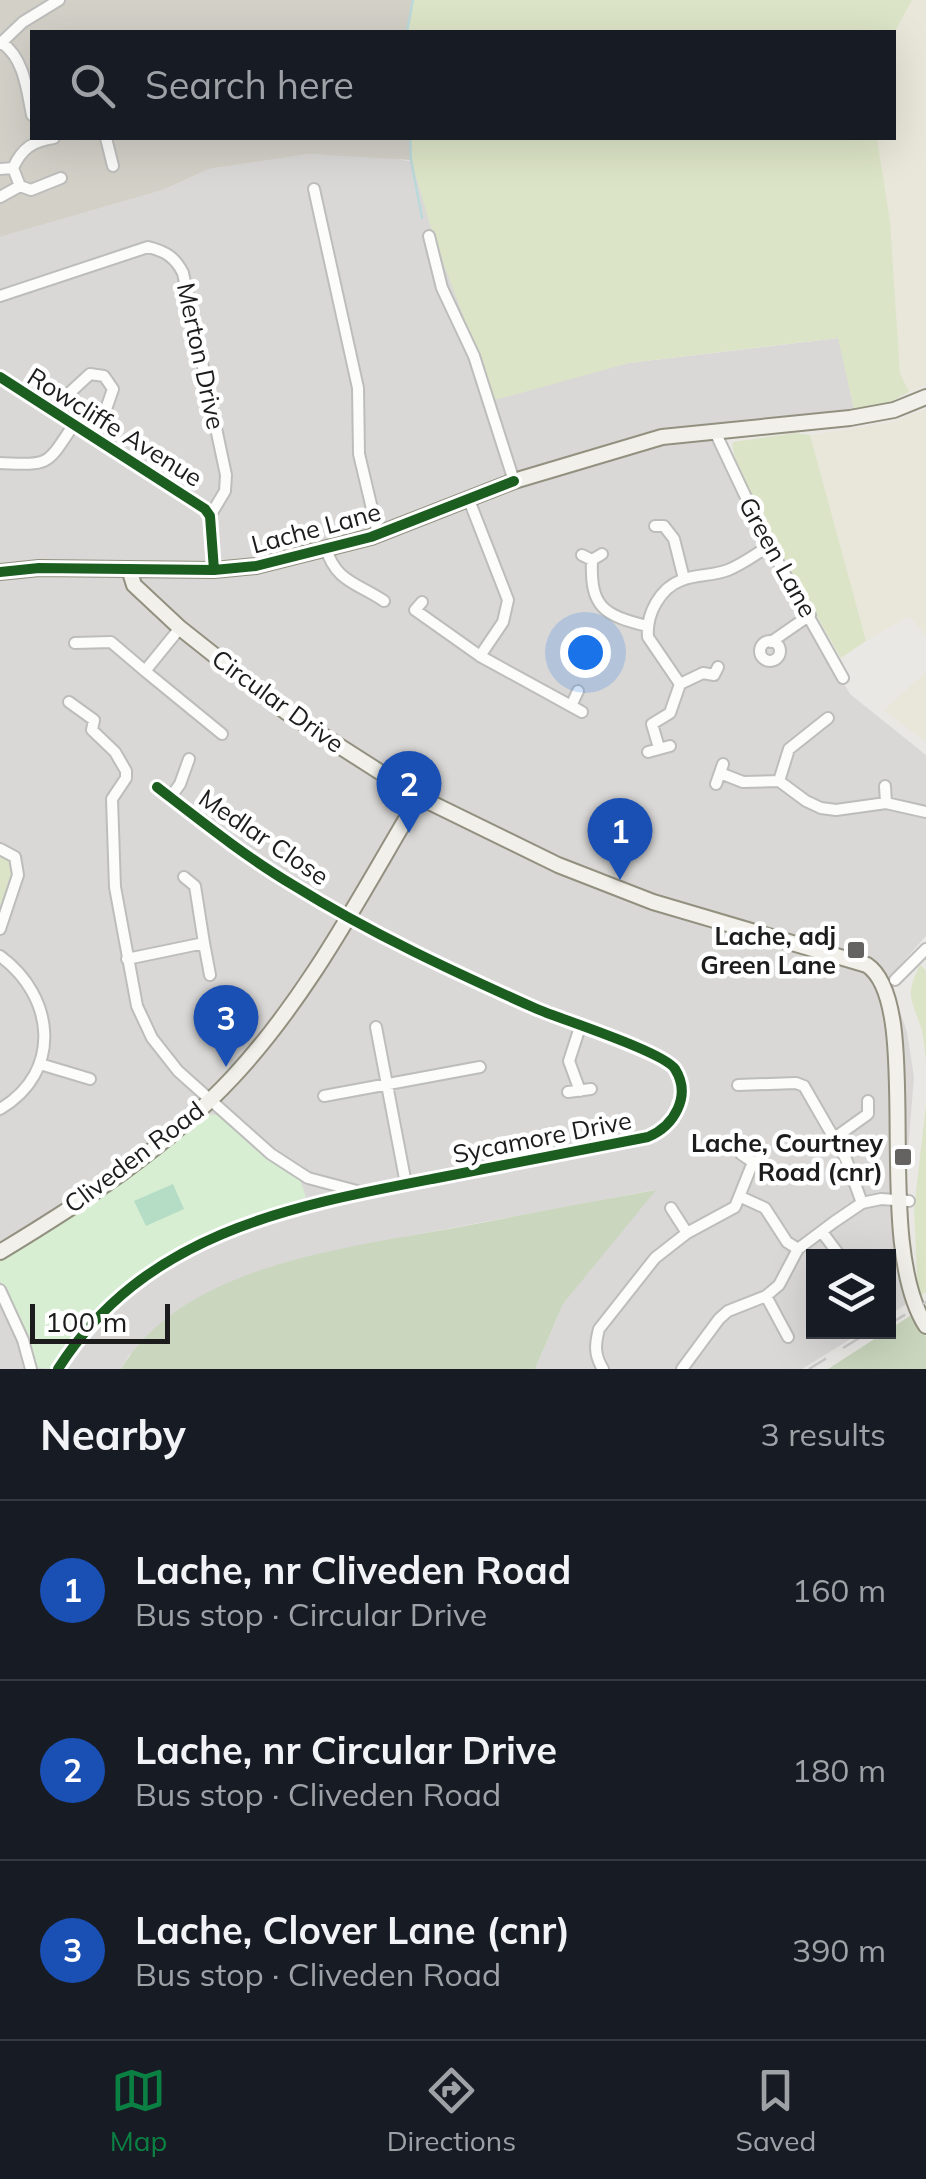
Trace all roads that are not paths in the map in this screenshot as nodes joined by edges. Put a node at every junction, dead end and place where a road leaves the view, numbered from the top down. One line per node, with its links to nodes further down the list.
1 (59, 0): 2 (street)
2 (5, 28): 3 (street)
3 (1, 43): 4 (street)
4 (27, 70): 5 (street)
5 (30, 97)
6 (37, 140): 9 (street)
7 (106, 140): 8 (street)
8 (112, 166)
9 (6, 168): 11 (street)
10 (61, 178): 11 (street)
11 (20, 186): 13 (street)
12 (314, 189): 27 (street)
13 (0, 198)
14 (429, 236): 23 (street)
15 (0, 296): 25 (street, Merton Drive)
16 (0, 378): 18 (street, Rowcliffe Avenue)
17 (926, 397): 20 (street, Lache Lane)
18 (51, 410): 19 (street, Rowcliffe Avenue); 21 (street, Rowcliffe Avenue)
19 (74, 424): 21 (street, Rowcliffe Avenue); 22 (street)
20 (716, 434): 23 (street, Lache Lane); 28 (street, Green Lane)
21 (96, 438): 25 (street, Rowcliffe Avenue)
22 (0, 463)
23 (514, 481): 24 (street, Lache Lane)
24 (469, 500): 27 (street, Lache Lane); 44 (street)
25 (210, 516): 32 (street, Rowcliffe Avenue)
26 (663, 524): 34 (street)
27 (378, 534): 29 (street, Lache Lane)
28 (769, 546): 34 (street); 37 (street, Green Lane)
29 (326, 548): 32 (street, Lache Lane); 35 (street)
30 (592, 556): 38 (street)
31 (129, 569): 32 (street, Lache Lane); 33 (street, Lache Lane); 40 (street, Circular Drive)
32 (214, 570)
33 (0, 572)
34 (684, 579): 38 (street)
35 (384, 584)
36 (422, 602): 44 (street)
37 (810, 616): 42 (street); 47 (street, Green Lane)
38 (647, 626): 48 (street)
39 (90, 628): 41 (street)
40 (180, 628): 45 (street); 63 (street, Circular Drive)
41 (91, 641): 43 (street); 45 (street)
42 (772, 642)
43 (75, 643)
44 (480, 656): 51 (street)
45 (145, 670): 55 (street)
46 (716, 676): 48 (street)
47 (843, 678)
48 (680, 684): 57 (street)
49 (578, 692): 51 (street)
50 (69, 702): 54 (street)
51 (570, 706): 52 (street)
52 (582, 712)
53 (819, 721): 60 (street)
54 (92, 730): 56 (street); 74 (street)
55 (222, 734)
56 (83, 742)
57 (659, 748)
58 (190, 759): 64 (street, Medlar Close)
59 (720, 774): 60 (street)
60 (779, 780): 65 (street)
61 (886, 786): 65 (street)
62 (157, 788): 64 (street, Medlar Close)
63 (419, 796): 69 (street, Cliveden Road); 76 (street, Circular Drive)
64 (170, 798): 69 (street, Medlar Close)
65 (886, 803): 66 (street)
66 (926, 812)
67 (0, 849): 70 (street)
68 (190, 877): 71 (street)
69 (350, 916): 79 (street, Sycamore Drive); 88 (street, Cliveden Road)
70 (0, 929)
71 (204, 944): 74 (street); 75 (street)
72 (926, 949): 76 (street)
73 (0, 956): 80 (street)
74 (127, 958): 88 (street)
75 (210, 975)
76 (894, 980): 77 (street)
77 (905, 998)
78 (376, 1027): 84 (street)
79 (580, 1027): 85 (street); 96 (street, Sycamore Drive)
80 (40, 1064): 83 (street); 89 (street)
81 (480, 1067): 84 (street)
82 (748, 1069): 92 (street)
83 (90, 1080)
84 (388, 1085): 86 (street); 96 (street)
85 (579, 1091)
86 (324, 1096)
87 (868, 1100): 90 (street)
88 (208, 1101): 95 (street); 107 (street, Cliveden Road)
89 (0, 1109)
90 (868, 1114): 91 (street); 92 (street)
91 (878, 1123)
92 (834, 1139): 100 (street)
93 (914, 1145): 99 (street)
94 (741, 1154): 98 (street)
95 (308, 1178): 97 (street); 101 (street)
96 (406, 1184): 97 (street, Sycamore Drive)
97 (362, 1192): 101 (street, Sycamore Drive)
98 (742, 1197): 104 (street); 105 (street)
99 (909, 1201): 100 (street); 110 (street)
100 (862, 1203): 103 (street)
101 (308, 1204): 113 (street, Sycamore Drive)
102 (671, 1208): 104 (street)
103 (822, 1232): 105 (street); 106 (street)
104 (688, 1234): 114 (street)
105 (798, 1249): 109 (street)
106 (835, 1249)
107 (0, 1252)
108 (0, 1290): 112 (street)
109 (766, 1296): 111 (street); 115 (street)
110 (926, 1326)
111 (771, 1333)
112 (31, 1369)
113 (58, 1369)
114 (602, 1369)
115 (682, 1369)

